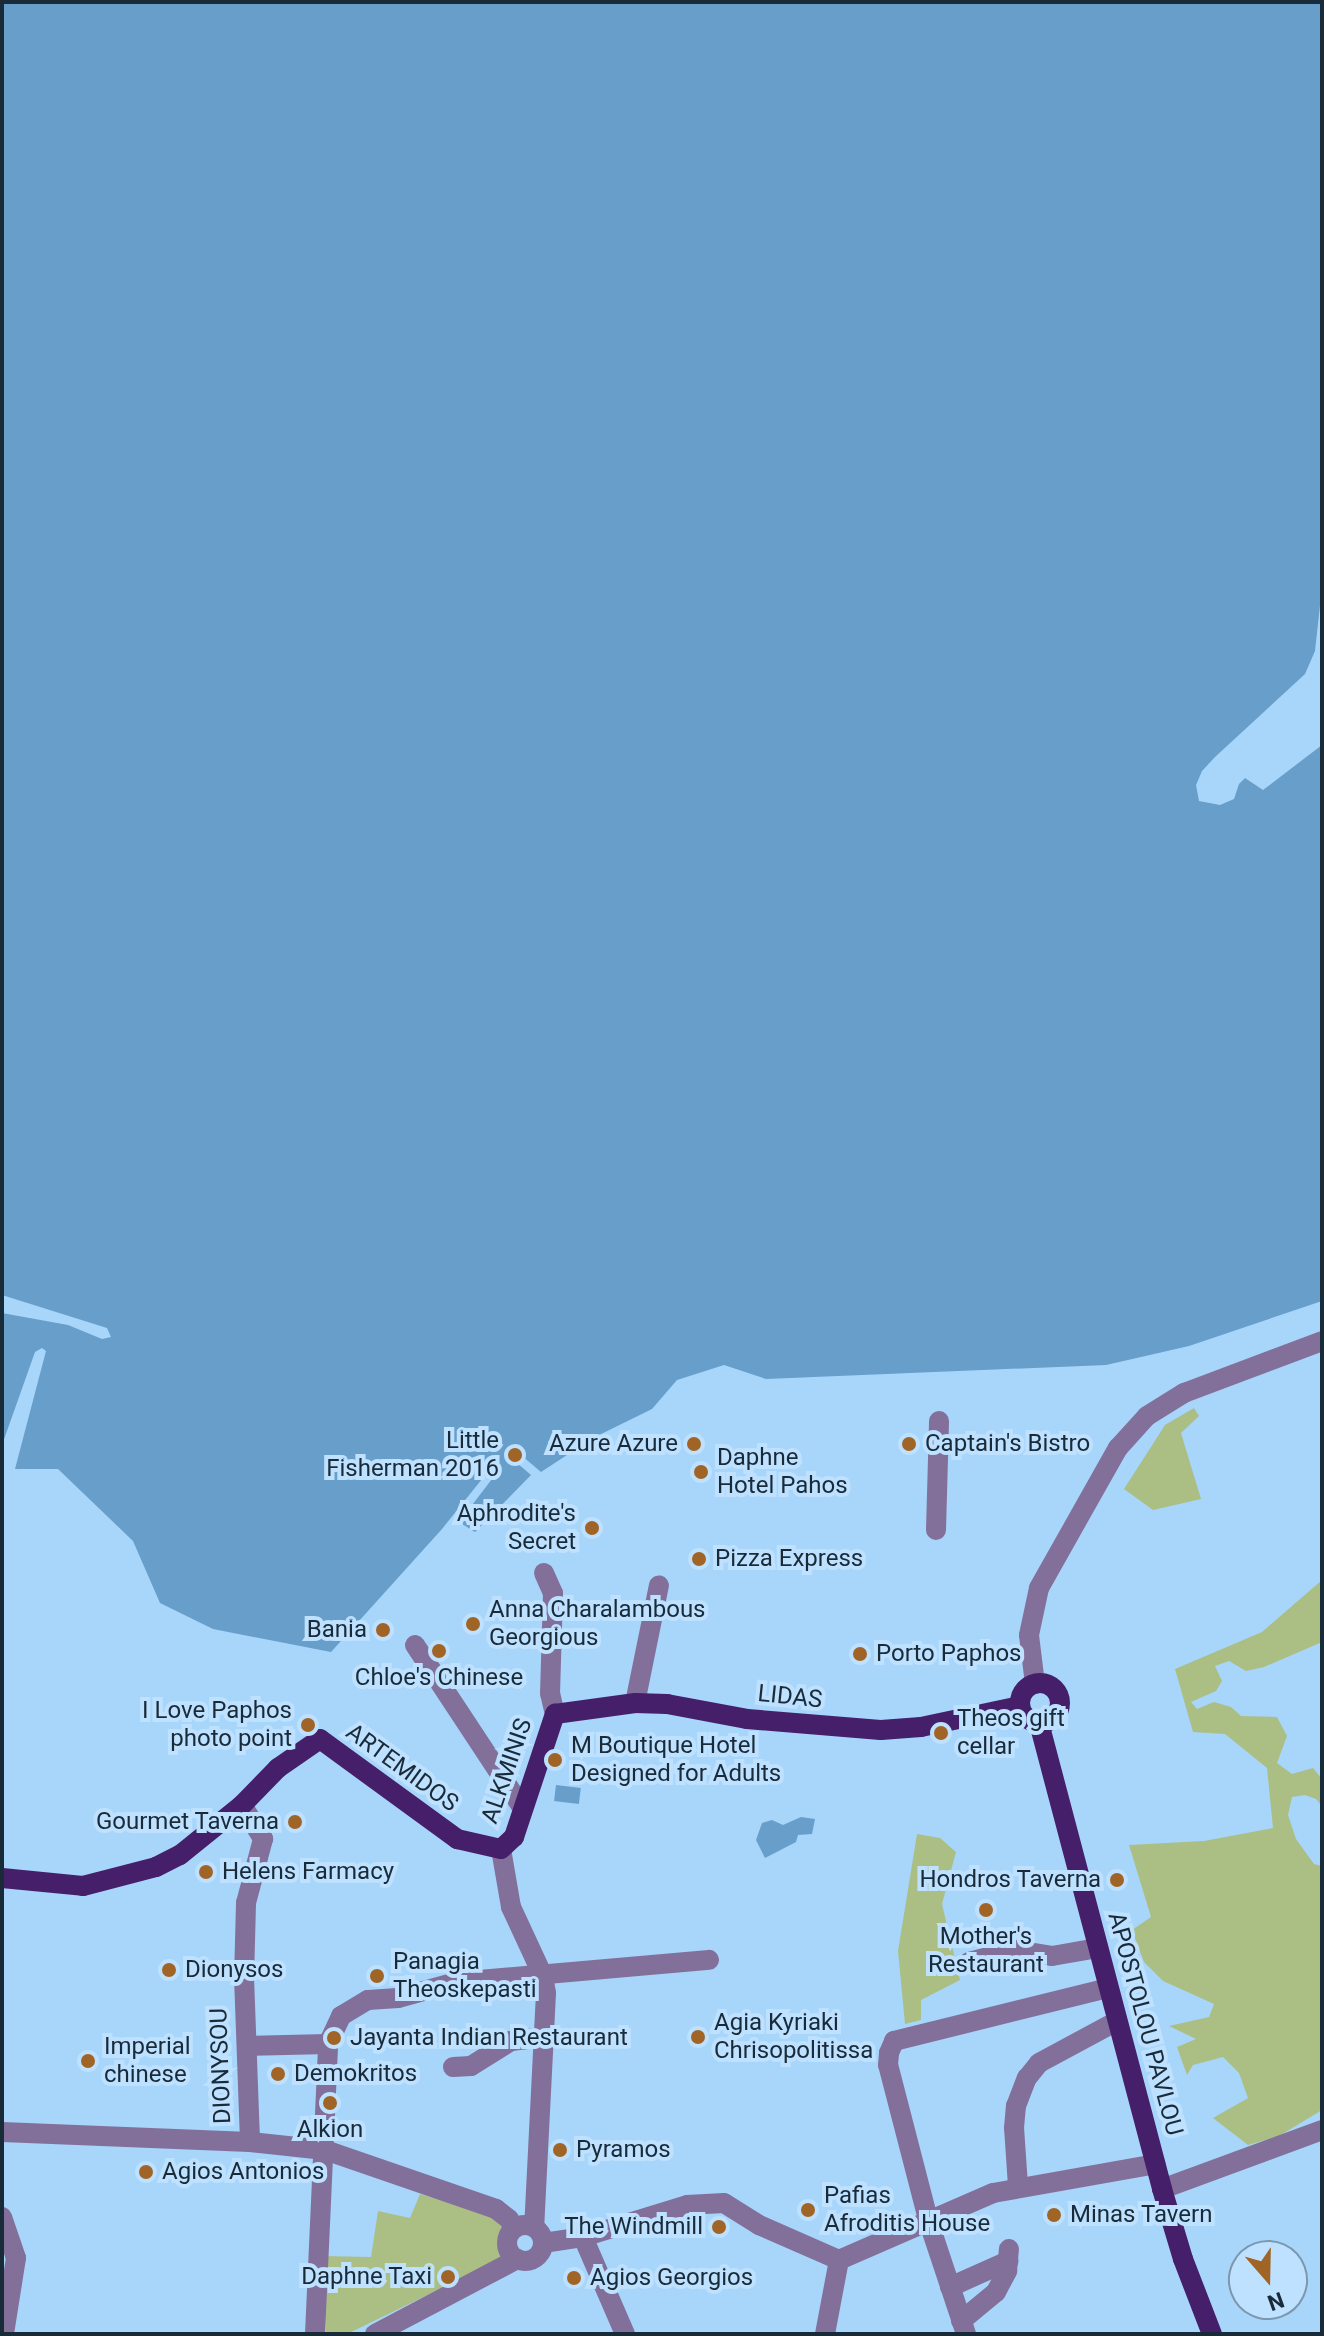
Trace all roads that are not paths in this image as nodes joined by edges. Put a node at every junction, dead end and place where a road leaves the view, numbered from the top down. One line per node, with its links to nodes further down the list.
1 (1322, 1341): 7 (street)
2 (939, 1421): 3 (street)
3 (936, 1530)
4 (544, 1573): 10 (street, ALKMINIS)
5 (659, 1585): 8 (street)
6 (415, 1645): 13 (street)
7 (1035, 1684): 9 (main road); 11 (main road)
8 (635, 1703): 9 (main road, LIDAS); 10 (main road, LIDAS)
9 (1020, 1706): 11 (main road)
10 (555, 1714): 13 (main road, ALKMINIS)
11 (1039, 1723): 16 (main road, APOSTOLOU PAVLOU)
12 (242, 1805): 14 (main road, ARTEMIDOS); 15 (main road); 24 (street, DIONYSOU)
13 (523, 1809): 14 (main road, ALKMINIS)
14 (501, 1849): 19 (street, ALKMINIS)
15 (2, 1878)
16 (1098, 1948): 18 (street); 20 (main road, APOSTOLOU PAVLOU)
17 (709, 1960): 19 (street)
18 (969, 1962)
19 (543, 1976): 22 (street); 23 (street)
20 (1108, 1988): 21 (main road, APOSTOLOU PAVLOU); 34 (street)
21 (1117, 2021): 30 (main road, APOSTOLOU PAVLOU); 31 (street)
22 (546, 2037): 25 (street); 35 (street)
23 (328, 2044): 24 (street); 29 (street)
24 (247, 2046): 28 (street, DIONYSOU)
25 (453, 2067)
26 (1322, 2130): 32 (street)
27 (2, 2132): 28 (street)
28 (250, 2142): 29 (street)
29 (333, 2153): 35 (street); 42 (street)
30 (1155, 2164): 31 (street); 32 (main road, APOSTOLOU PAVLOU)
31 (1018, 2186): 34 (street)
32 (1162, 2189): 46 (main road, APOSTOLOU PAVLOU)
33 (2, 2217): 41 (street)
34 (929, 2223): 38 (street); 39 (street)
35 (530, 2233): 36 (street); 37 (street); 37 (street)
36 (583, 2237): 38 (street); 44 (street)
37 (517, 2259): 43 (street)
38 (839, 2260): 45 (street)
39 (950, 2287): 40 (street); 40 (street)
40 (964, 2328)
41 (4, 2334)
42 (315, 2334)
43 (375, 2334)
44 (625, 2334)
45 (825, 2334)
46 (1212, 2334)

